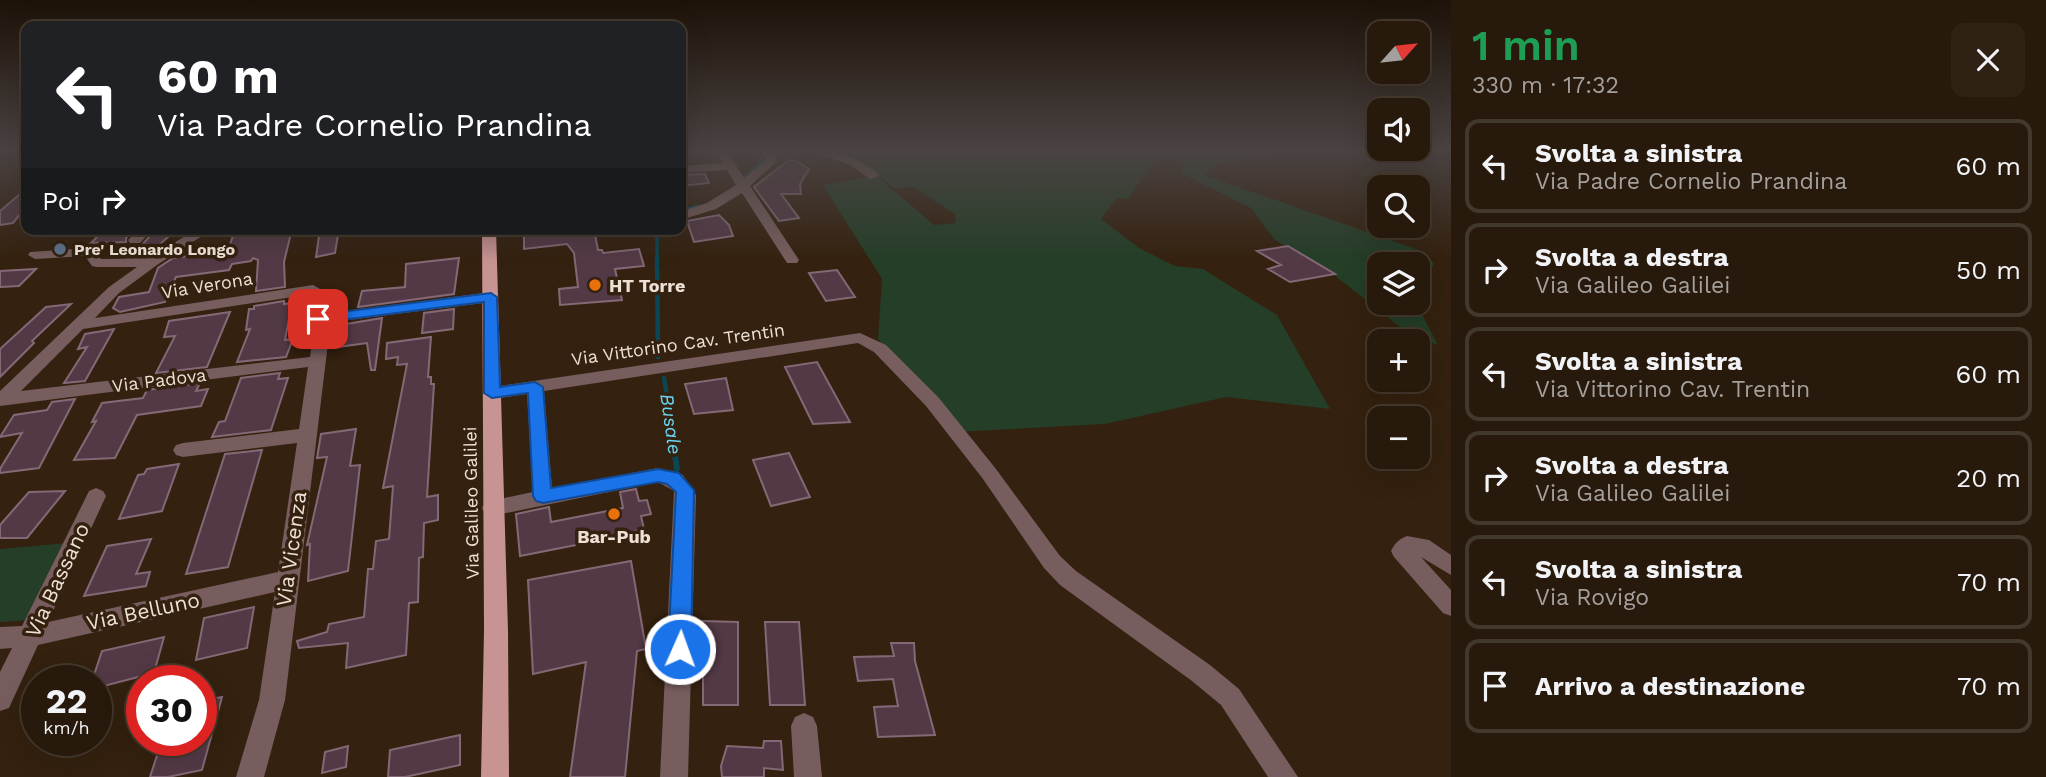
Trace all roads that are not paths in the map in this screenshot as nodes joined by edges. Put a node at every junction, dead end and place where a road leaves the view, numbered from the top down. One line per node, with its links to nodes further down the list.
1 (743, 187): 2 (street); 8 (street)
2 (687, 214)
3 (140, 235): 6 (street)
4 (197, 235): 9 (street)
5 (489, 235): 10 (main road, Via Galileo Galilei)
6 (135, 240)
7 (35, 255): 9 (street)
8 (792, 260)
9 (152, 262): 12 (street)
10 (491, 297): 11 (street); 15 (main road, Via Galileo Galilei)
11 (318, 319): 12 (street, Via Verona); 13 (street, Via Vicenza)
12 (77, 325): 16 (street)
13 (317, 361): 16 (street, Via Padova); 17 (street, Via Vicenza)
14 (535, 387): 15 (street, Via Vittorino Cav. Trentin); 20 (street); 33 (street, Via Vittorino Cav. Trentin)
15 (492, 393): 21 (main road, Via Galileo Galilei)
16 (1, 400)
17 (306, 435): 18 (street); 23 (street, Via Vicenza)
18 (183, 450)
19 (96, 496): 25 (street, Via Bassano)
20 (543, 496): 21 (street); 31 (street)
21 (492, 508): 30 (main road, Via Galileo Galilei)
22 (1451, 566): 24 (street)
23 (286, 580): 25 (street, Via Belluno); 29 (street, Via Vicenza)
24 (1451, 606)
25 (32, 635): 26 (street, Via Belluno); 27 (street, Via Bassano)
26 (0, 638)
27 (0, 699)
28 (804, 726): 32 (street)
29 (250, 777)
30 (495, 777)
31 (674, 777)
32 (808, 777)
33 (1284, 777)

